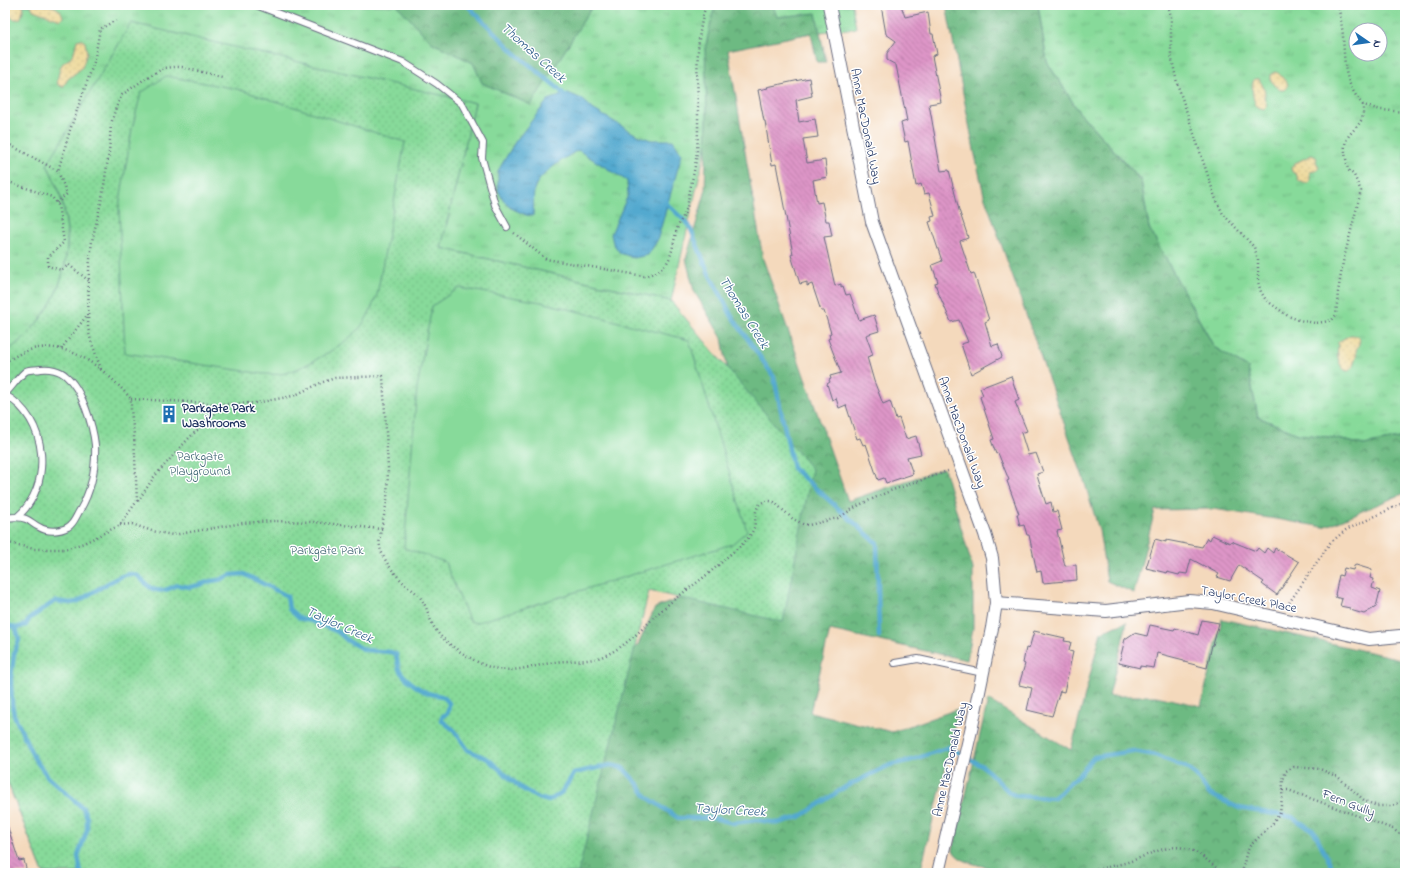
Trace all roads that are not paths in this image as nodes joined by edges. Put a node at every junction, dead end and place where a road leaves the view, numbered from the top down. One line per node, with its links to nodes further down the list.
1 (256, 5): 3 (lane)
2 (829, 5): 7 (street, Anne MacDonald Way)
3 (507, 227)
4 (5, 395): 5 (lane); 5 (lane)
5 (17, 517): 6 (lane)
6 (5, 518)
7 (996, 602): 8 (street, Taylor Creek Place); 10 (street, Anne MacDonald Way)
8 (1400, 636)
9 (895, 663): 10 (lane)
10 (983, 673): 11 (street, Anne MacDonald Way)
11 (938, 873)

